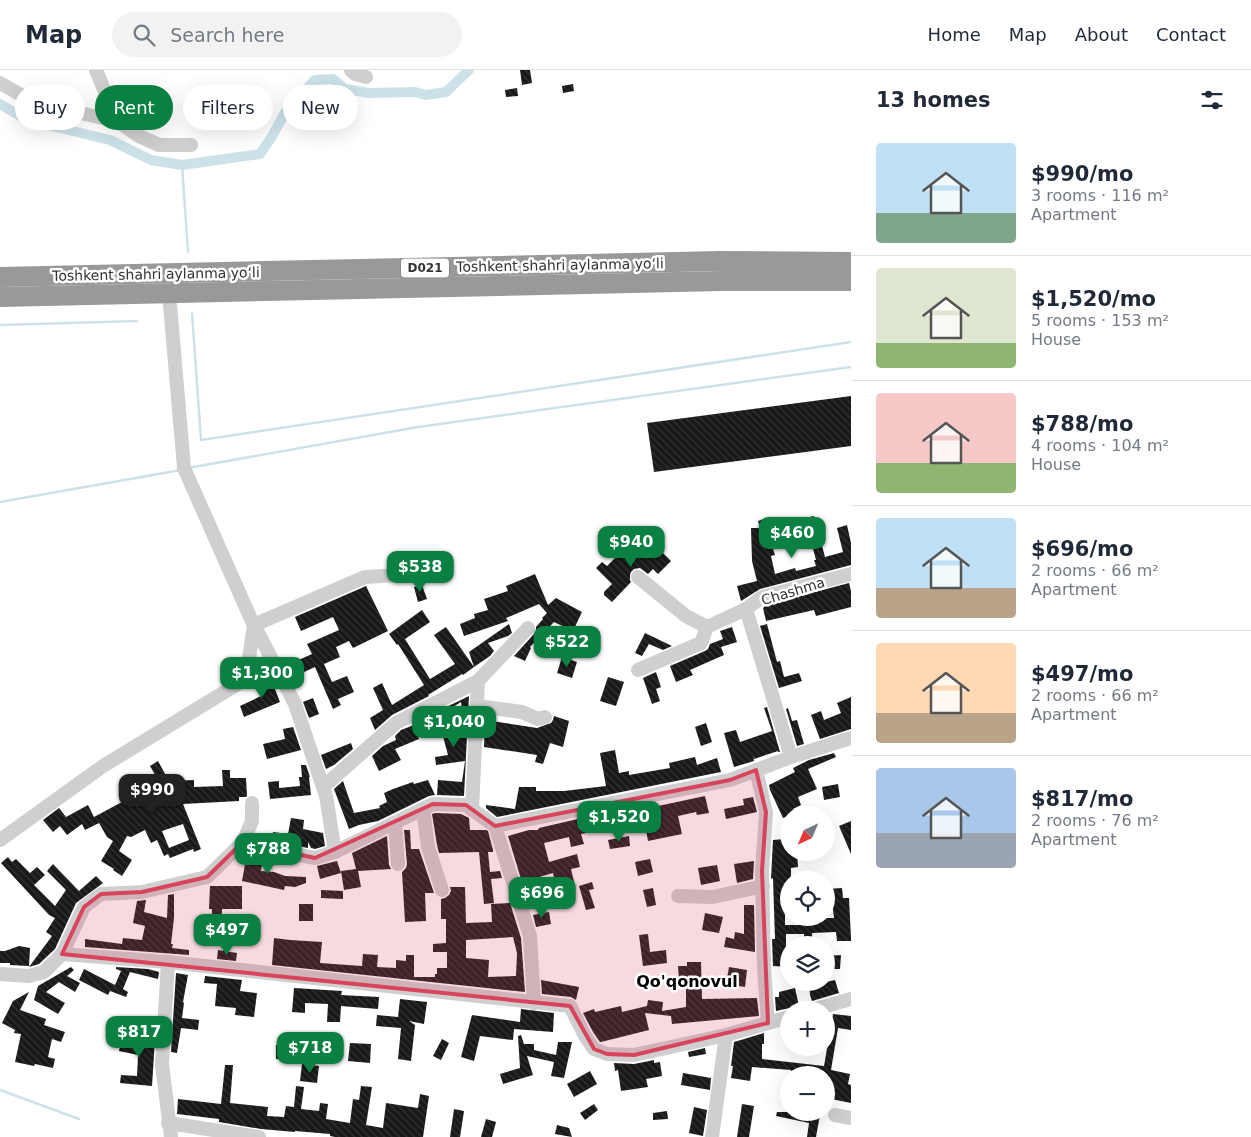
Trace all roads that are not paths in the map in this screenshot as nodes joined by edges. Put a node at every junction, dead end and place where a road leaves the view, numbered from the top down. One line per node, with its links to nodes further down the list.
1 (96, 70): 5 (street)
2 (351, 70): 3 (street)
3 (366, 77)
4 (0, 82): 6 (street)
5 (102, 85)
6 (95, 116)
7 (130, 130): 8 (street)
8 (192, 145)
9 (851, 262): 10 (highway, Toshkent shahri aylanma yoʻli / D021)
10 (571, 275): 11 (highway, Toshkent shahri aylanma yoʻli / D021); 12 (highway, Toshkent shahri aylanma yoʻli / D021); 13 (highway, Toshkent shahri aylanma yoʻli / D021)
11 (0, 278)
12 (851, 281)
13 (169, 294): 14 (highway, Toshkent shahri aylanma yoʻli / D021); 19 (street)
14 (0, 297)
15 (416, 574): 19 (street)
16 (851, 574): 18 (street, Chashma)
17 (638, 577): 20 (street)
18 (746, 609): 20 (street, Chashma); 27 (street)
19 (254, 625): 29 (street); 35 (street)
20 (707, 627): 22 (street)
21 (528, 628): 23 (street)
22 (638, 670)
23 (478, 681): 24 (street); 29 (street)
24 (478, 706): 25 (street); 32 (street)
25 (545, 717)
26 (851, 738): 27 (street)
27 (791, 757): 28 (street)
28 (756, 770): 34 (street); 39 (street)
29 (323, 787): 37 (street)
30 (252, 803): 36 (street)
31 (423, 810): 32 (street); 33 (street); 40 (street)
32 (472, 810): 34 (street)
33 (395, 823): 37 (street); 38 (street)
34 (495, 826): 46 (street)
35 (0, 840)
36 (243, 842): 37 (street); 42 (street)
37 (335, 852)
38 (398, 864)
39 (763, 886): 41 (street); 49 (street)
40 (442, 890)
41 (678, 896)
42 (62, 954): 43 (street); 44 (street)
43 (168, 962): 46 (street); 53 (street)
44 (0, 974)
45 (851, 999): 47 (street)
46 (534, 1003): 50 (street)
47 (835, 1004)
48 (780, 1020): 49 (street)
49 (768, 1023): 50 (street)
50 (726, 1035): 56 (street)
51 (835, 1115): 52 (street)
52 (851, 1118)
53 (168, 1123): 54 (street); 55 (street)
54 (171, 1137)
55 (259, 1137)
56 (712, 1137)

